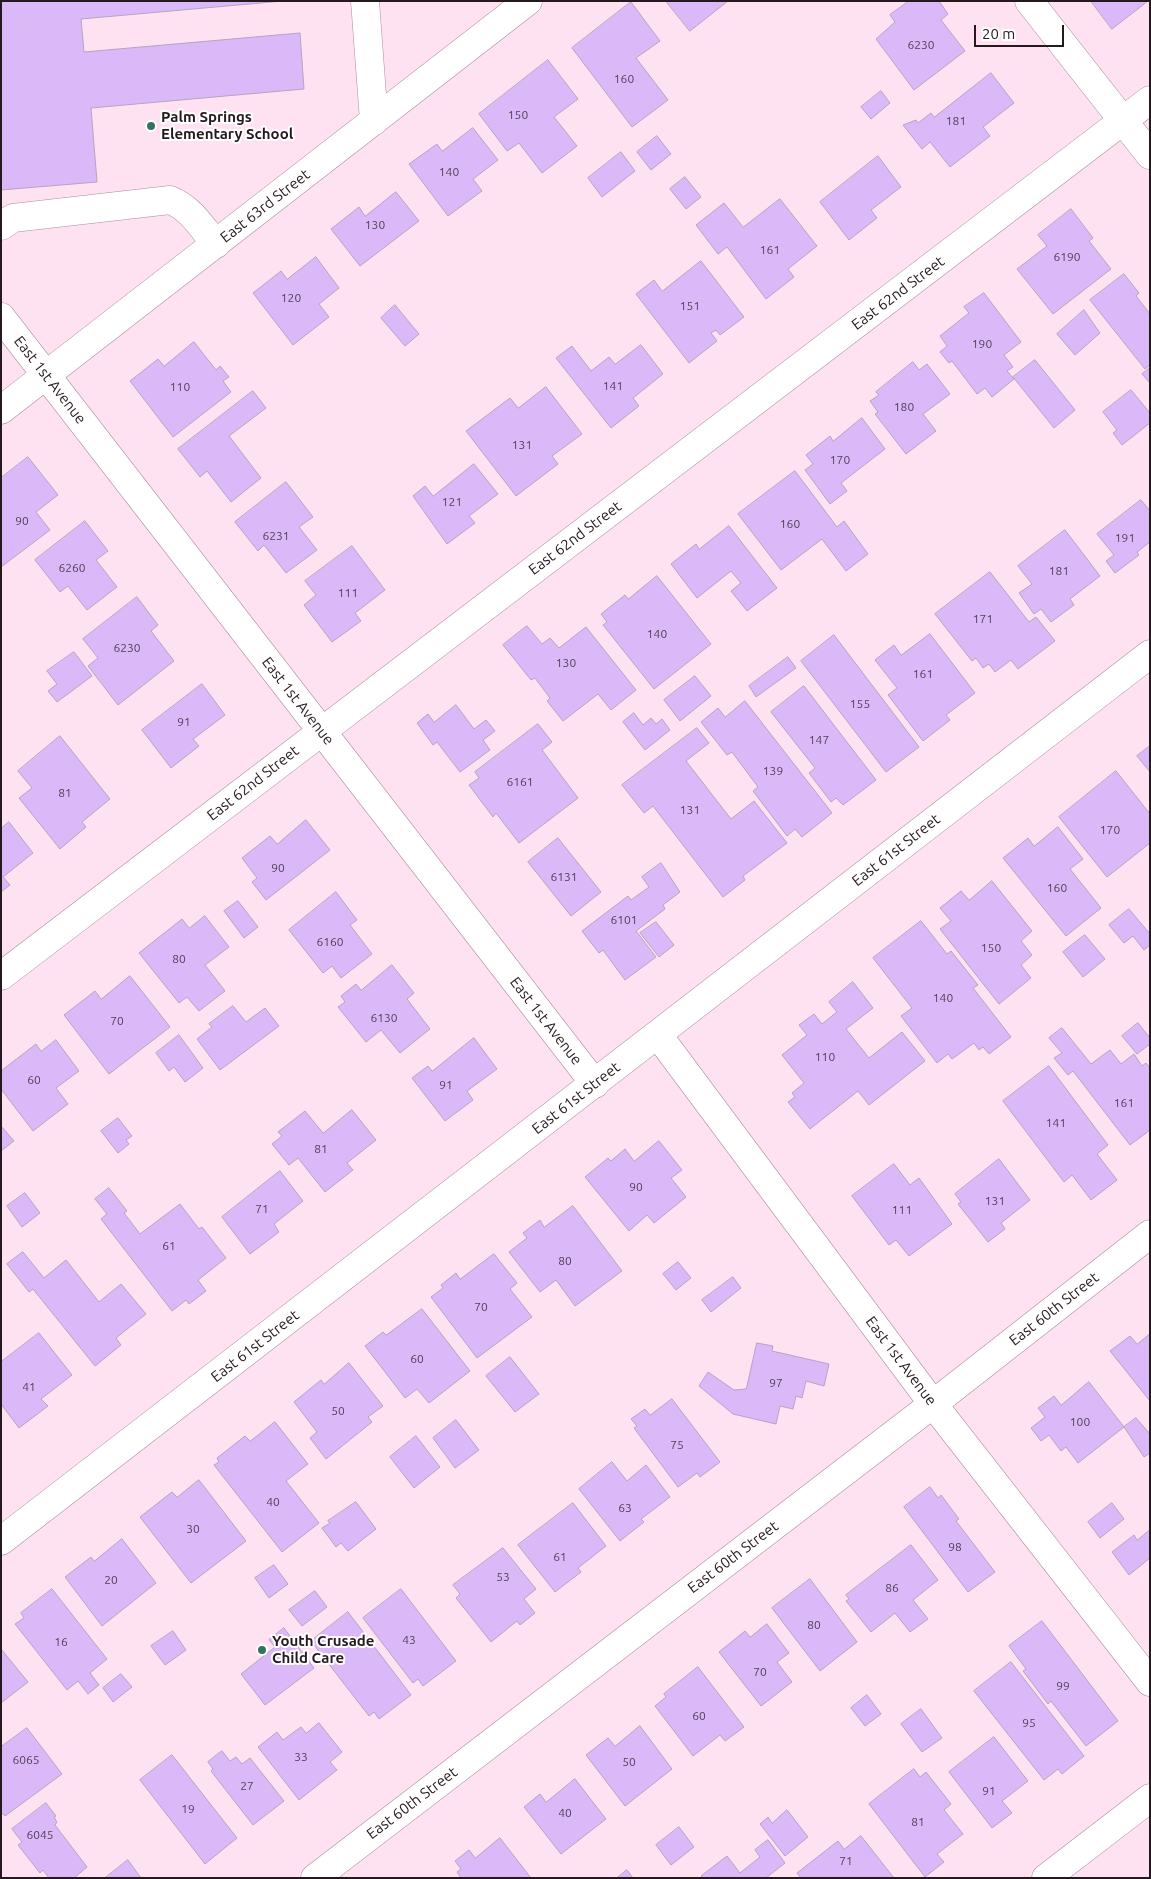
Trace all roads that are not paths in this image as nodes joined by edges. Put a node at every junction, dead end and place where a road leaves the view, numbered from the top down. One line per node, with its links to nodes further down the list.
1 (365, 1): 6 (street)
2 (528, 1): 6 (street, East 63rd Street)
3 (1029, 1): 5 (street)
4 (1150, 100): 5 (street, East 62nd Street)
5 (1124, 120): 7 (street); 14 (street, East 62nd Street)
6 (374, 121): 9 (street, East 63rd Street)
7 (1150, 155)
8 (1, 226): 9 (street)
9 (216, 244): 11 (street, East 63rd Street)
10 (1, 317): 11 (street, East 1st Avenue)
11 (47, 376): 12 (street, East 63rd Street); 14 (street, East 1st Avenue)
12 (1, 410)
13 (1150, 654): 16 (street, East 61st Street)
14 (321, 731): 15 (street, East 62nd Street); 17 (street, East 1st Avenue)
15 (1, 976)
16 (658, 1035): 17 (street, East 61st Street); 19 (street, East 1st Avenue)
17 (594, 1084): 20 (street, East 61st Street)
18 (1150, 1234): 19 (street, East 60th Street)
19 (933, 1404): 21 (street, East 1st Avenue); 23 (street, East 60th Street)
20 (1, 1541)
21 (1150, 1682)
22 (1150, 1798): 24 (street)
23 (315, 1878)
24 (1046, 1878)

